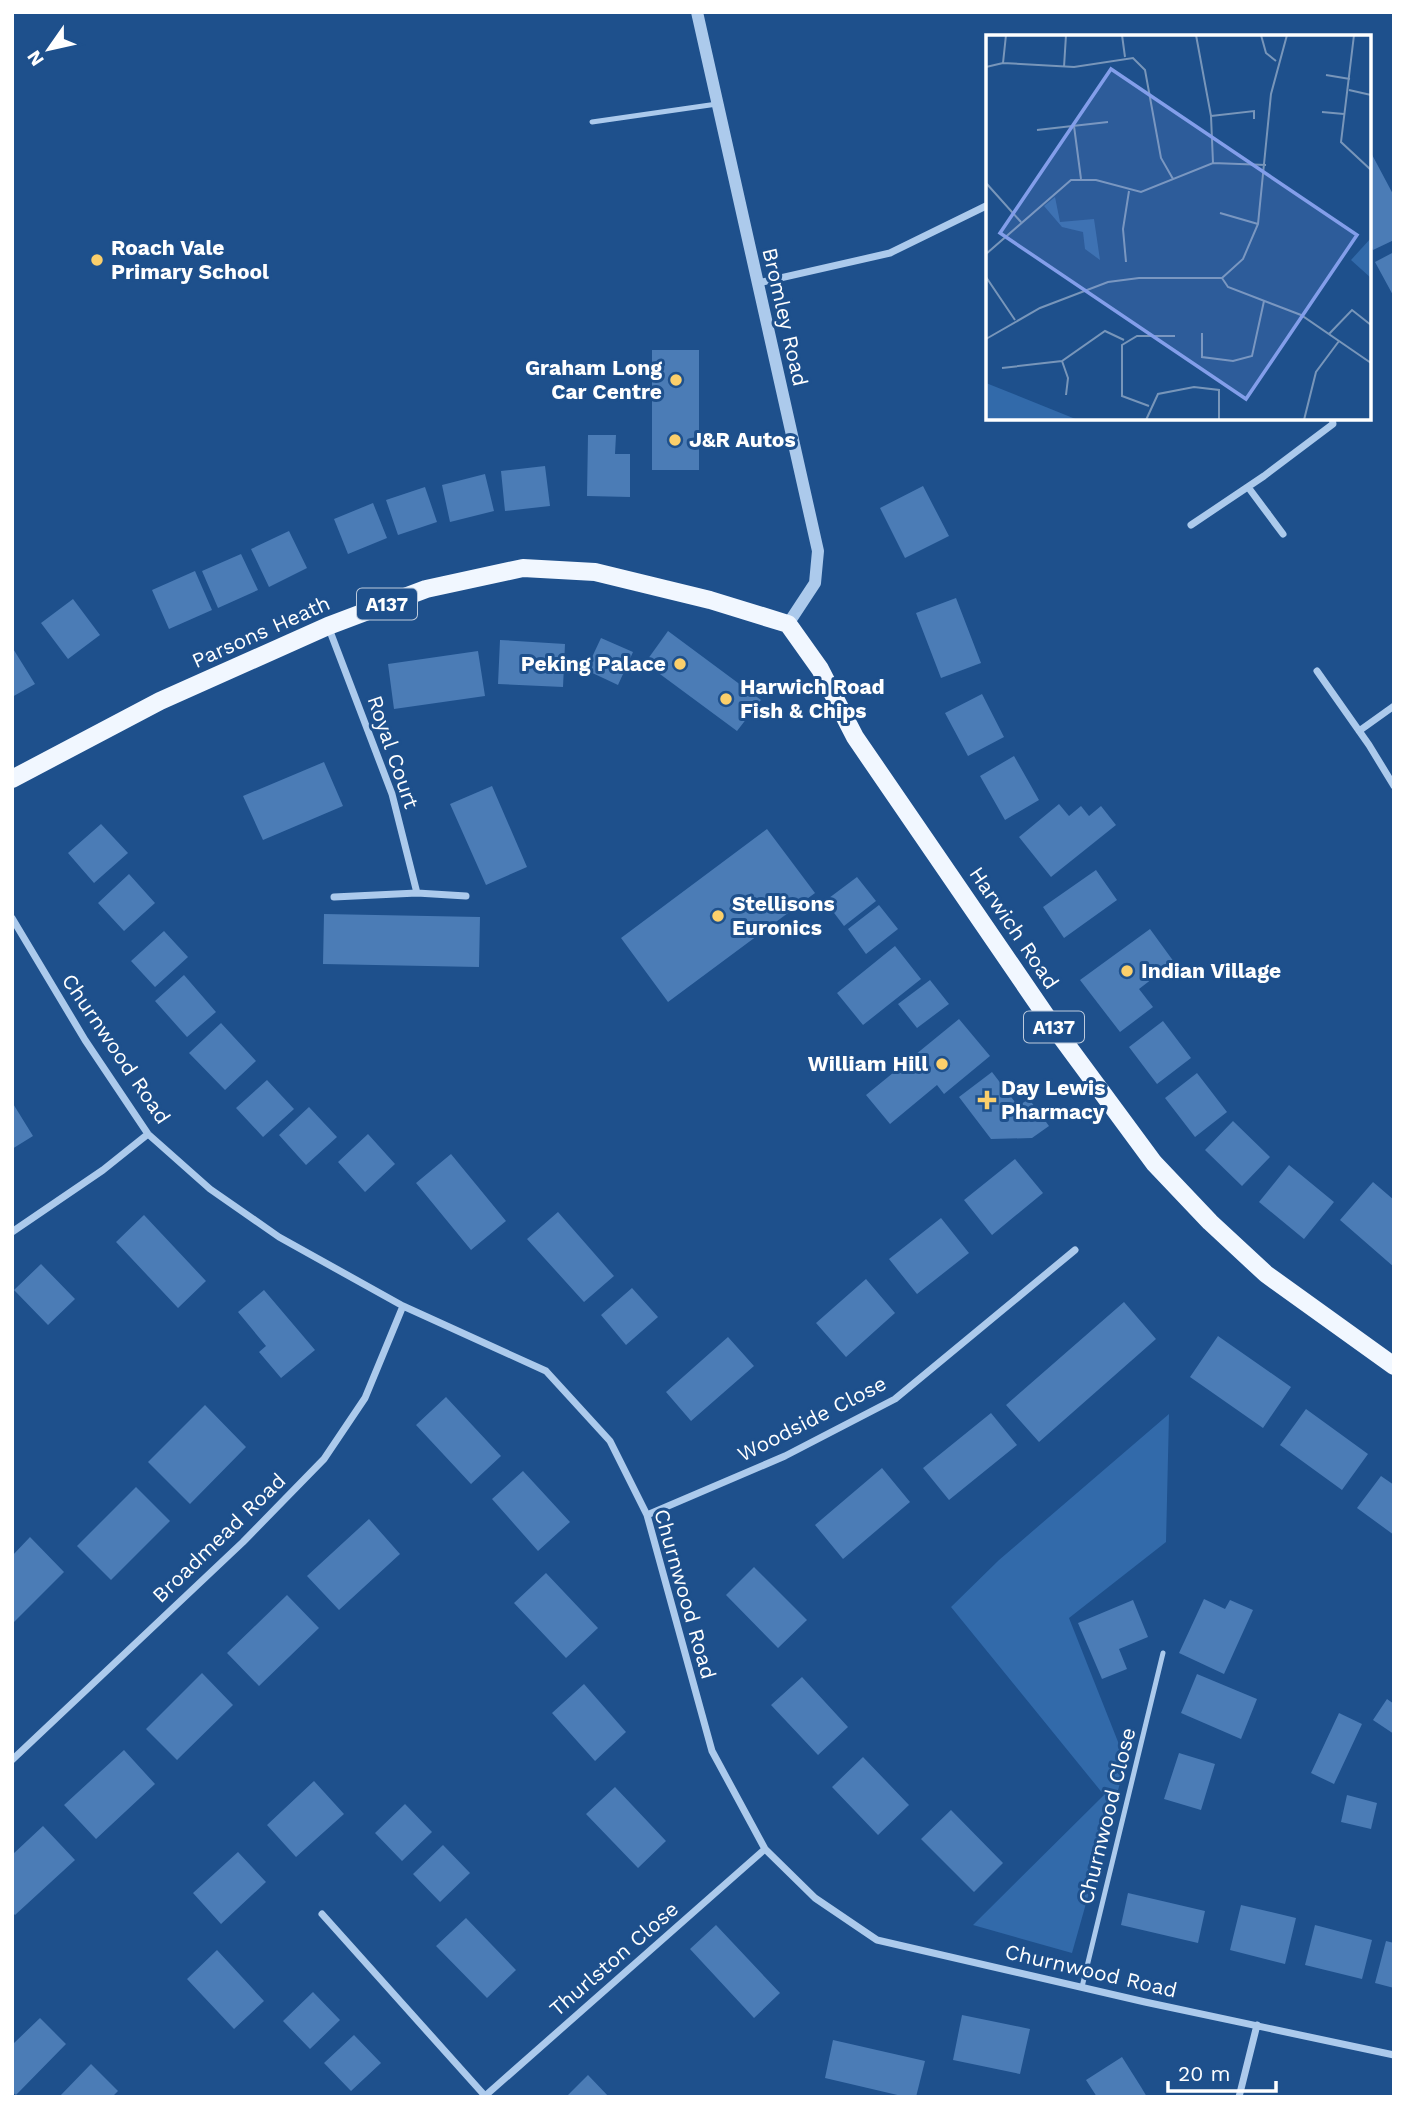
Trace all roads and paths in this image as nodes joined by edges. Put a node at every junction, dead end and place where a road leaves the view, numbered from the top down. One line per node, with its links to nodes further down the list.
1 (697, 12): 2 (street, Bromley Road)
2 (717, 104): 3 (lane); 5 (street, Bromley Road)
3 (592, 122)
4 (986, 206): 5 (street)
5 (758, 283): 10 (street, Bromley Road)
6 (1332, 420): 7 (street)
7 (1248, 486): 8 (street); 9 (street)
8 (1191, 525)
9 (1283, 534)
10 (788, 624): 11 (main road, Parsons Heath / A137); 25 (main road, Harwich Road / A137)
11 (328, 626): 15 (main road, Parsons Heath / A137); 17 (street, Royal Court)
12 (1317, 671): 14 (street)
13 (1394, 706): 14 (street)
14 (1359, 731): 16 (street)
15 (12, 779)
16 (1394, 786)
17 (417, 893): 18 (street); 19 (street)
18 (466, 896)
19 (334, 897)
20 (12, 918): 21 (street, Churnwood Road)
21 (148, 1134): 22 (street); 24 (street, Churnwood Road)
22 (12, 1232)
23 (1075, 1251): 26 (street, Woodside Close)
24 (403, 1306): 26 (street, Churnwood Road); 28 (street, Broadmead Road)
25 (1394, 1366)
26 (647, 1515): 29 (street, Churnwood Road)
27 (1163, 1653): 31 (lane, Churnwood Close)
28 (12, 1760)
29 (765, 1849): 31 (street, Churnwood Road); 34 (street, Thurlston Close)
30 (322, 1914): 34 (street, Thurlston Close)
31 (1082, 1987): 32 (street, Churnwood Road)
32 (1257, 2025): 33 (street, Churnwood Road); 35 (street)
33 (1394, 2055)
34 (486, 2096)
35 (1240, 2097)

